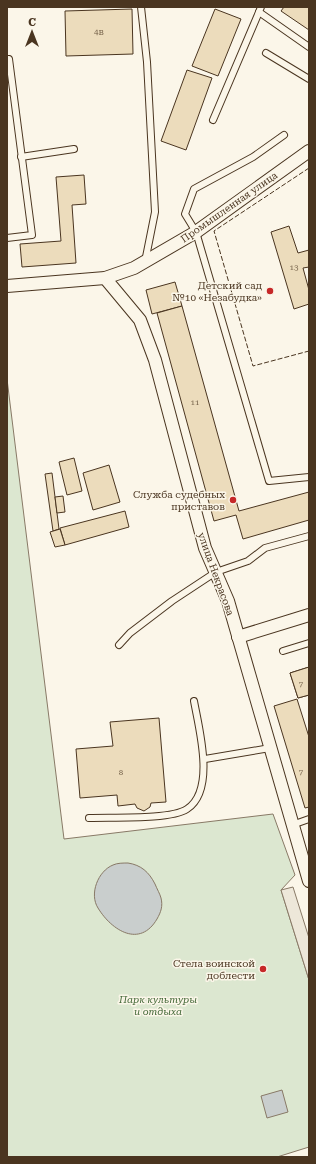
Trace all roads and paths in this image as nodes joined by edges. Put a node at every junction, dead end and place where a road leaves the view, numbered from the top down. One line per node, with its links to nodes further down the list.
1 (141, 7): 14 (lane)
2 (260, 9): 3 (lane); 7 (lane)
3 (309, 47)
4 (266, 53): 6 (lane)
5 (9, 60): 11 (lane)
6 (309, 79)
7 (213, 120)
8 (284, 135): 12 (lane)
9 (74, 149): 11 (lane)
10 (309, 151): 12 (street, Промышленная улица)
11 (21, 157): 13 (lane)
12 (196, 232): 14 (street, Промышленная улица); 17 (lane)
13 (7, 238)
14 (145, 262): 15 (street, Промышленная улица)
15 (104, 278): 16 (street, Промышленная улица); 19 (street, улица Некрасова)
16 (7, 286)
17 (309, 477)
18 (309, 536): 19 (lane)
19 (216, 572): 21 (street, улица Некрасова); 23 (lane)
20 (309, 615): 21 (street)
21 (238, 637): 26 (street, улица Некрасова)
22 (309, 643): 24 (lane)
23 (119, 644)
24 (283, 651)
25 (194, 701): 27 (lane)
26 (270, 748): 27 (lane); 30 (street, улица Некрасова)
27 (205, 759): 28 (lane)
28 (90, 818)
29 (309, 819): 30 (lane)
30 (292, 824): 31 (street, улица Некрасова)
31 (306, 861): 32 (street, улица Некрасова)
32 (309, 881)

